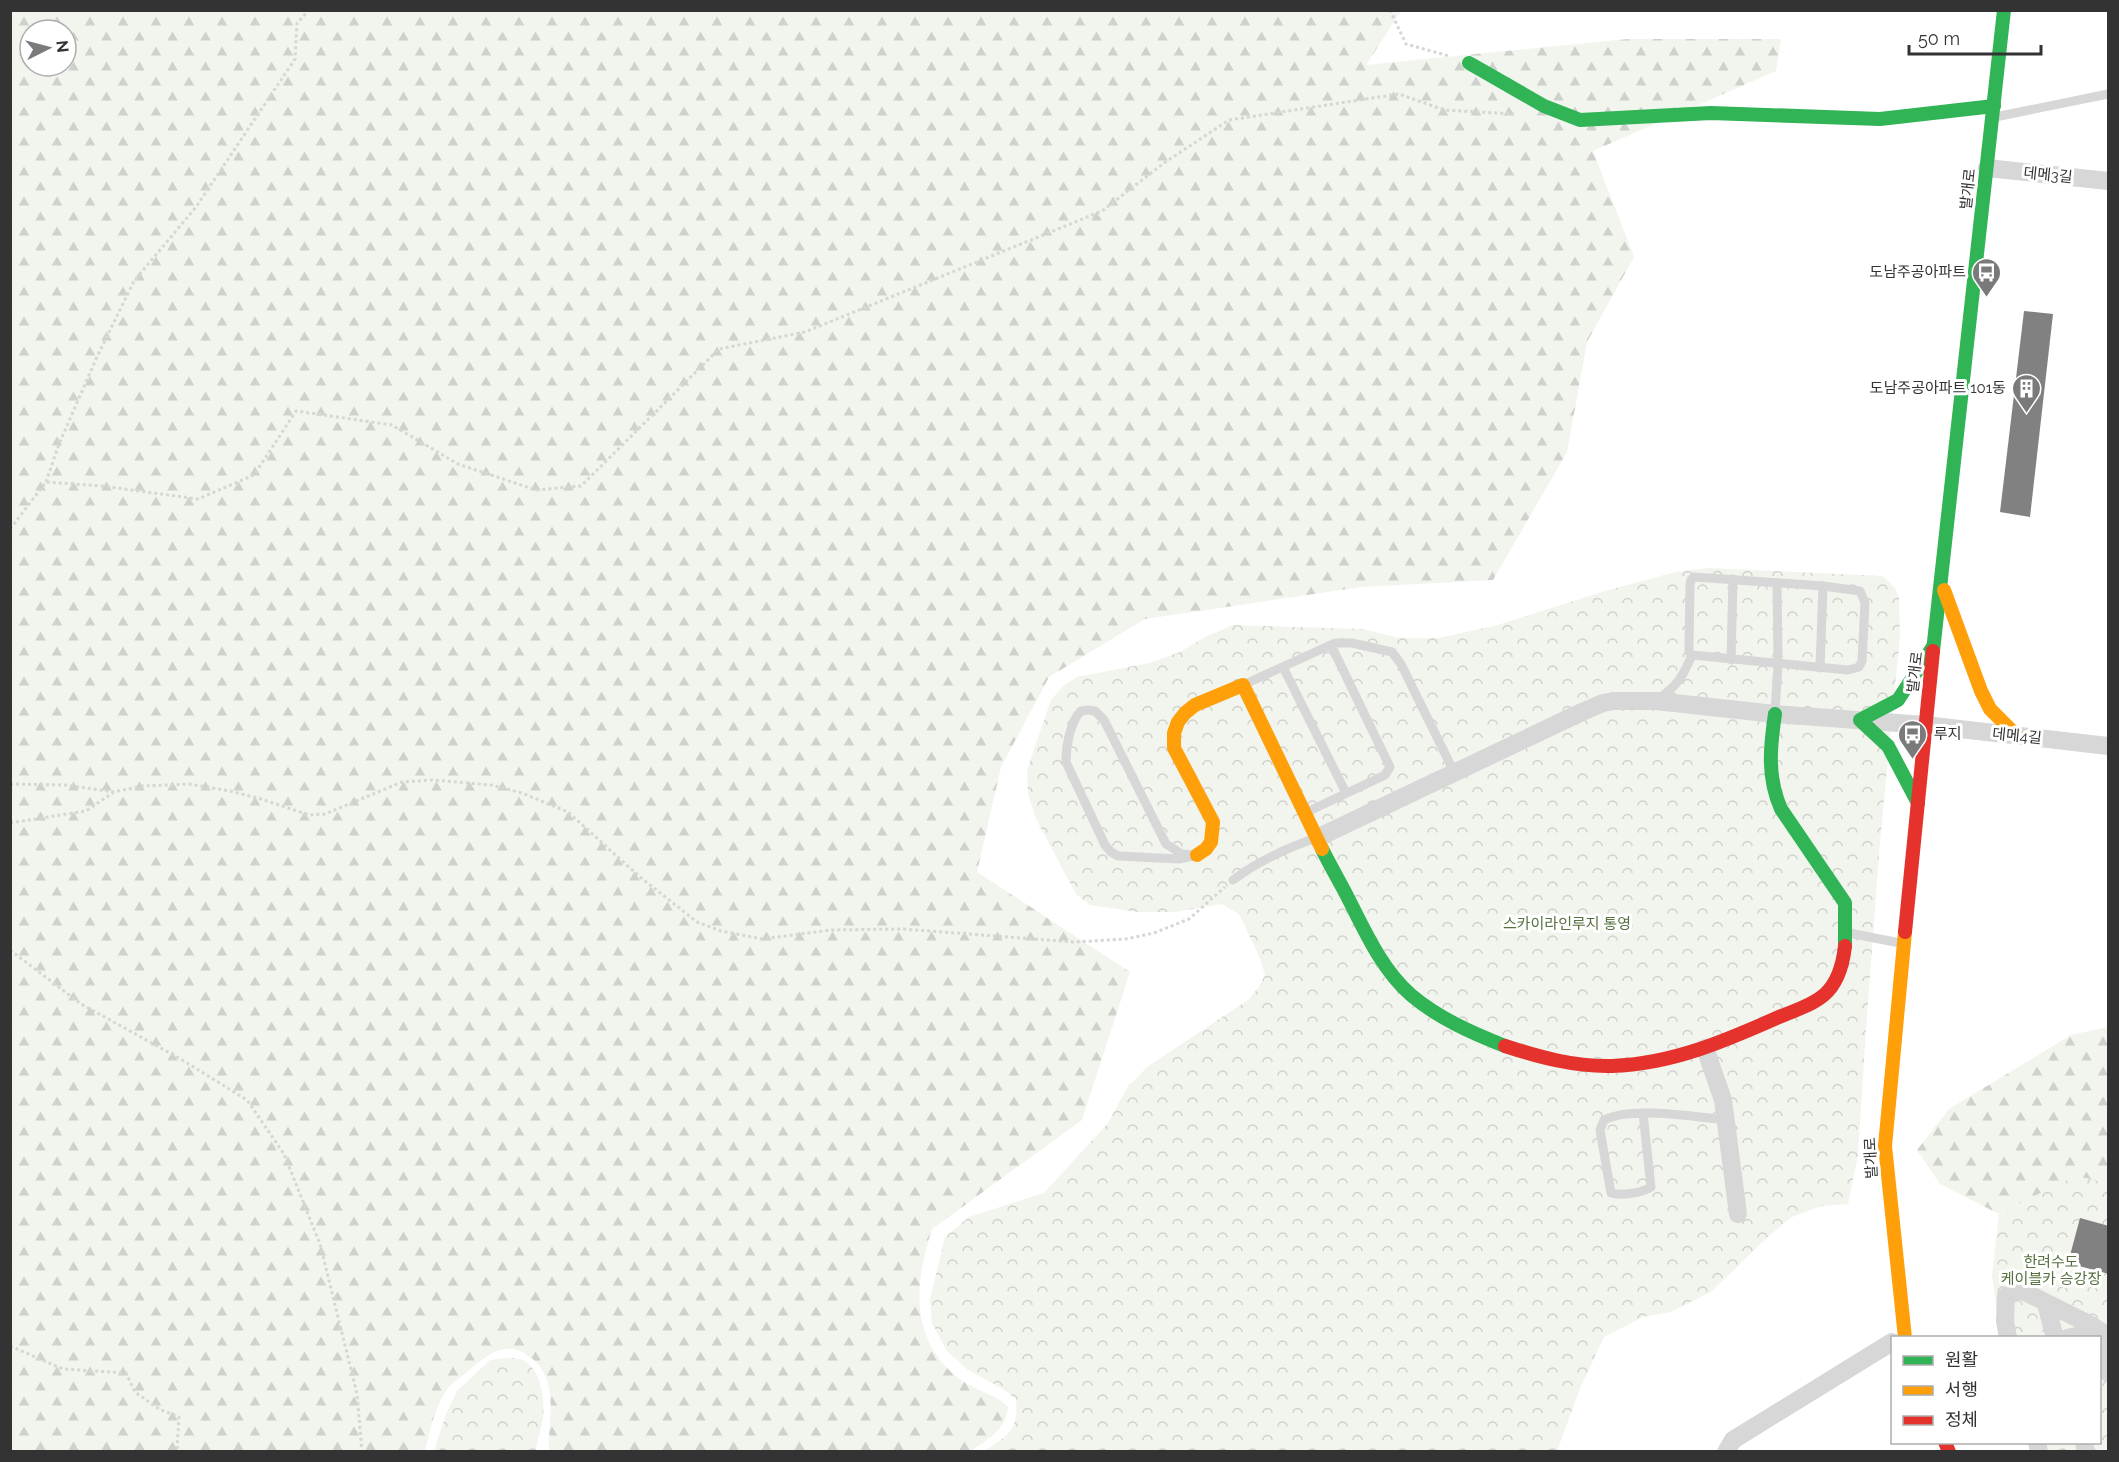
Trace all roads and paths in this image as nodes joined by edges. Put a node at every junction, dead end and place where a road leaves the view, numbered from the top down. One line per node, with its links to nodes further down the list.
1 (309, 10): 10 (path)
2 (1390, 10): 4 (path)
3 (2004, 10): 6 (street, 발개로)
4 (1469, 63): 6 (street)
5 (2109, 94): 6 (lane)
6 (1993, 112): 8 (street, 발개로)
7 (1517, 114): 10 (path)
8 (1987, 168): 9 (street, 데메3길); 15 (street, 발개로)
9 (2109, 181)
10 (46, 482): 11 (path)
11 (10, 529)
12 (1733, 579): 13 (lane); 18 (lane); 19 (lane)
13 (1777, 583): 14 (lane); 20 (lane)
14 (1823, 586): 22 (lane); 22 (lane)
15 (1942, 586): 16 (street, 발개로); 28 (street)
16 (1935, 643): 26 (street); 27 (street, 발개로)
17 (1331, 645): 21 (lane); 30 (lane); 33 (lane)
18 (1692, 655): 19 (lane); 24 (lane)
19 (1731, 660): 20 (lane)
20 (1778, 664): 22 (lane); 25 (lane)
21 (1283, 667): 23 (lane); 33 (lane)
22 (1820, 668)
23 (1243, 685): 35 (street); 38 (street)
24 (1656, 700): 25 (street, 데메4길); 30 (street, 데메4길)
25 (1775, 714): 26 (street, 데메4길); 40 (street)
26 (1860, 720): 27 (street, 데메4길); 34 (street)
27 (1925, 725): 28 (street, 데메4길); 34 (street, 발개로)
28 (2017, 736): 29 (street, 데메4길)
29 (2109, 746)
30 (1454, 772): 37 (street, 데메4길)
31 (10, 784): 32 (path)
32 (114, 792): 36 (path); 39 (path)
33 (1346, 793): 35 (lane)
34 (1918, 803): 41 (street, 발개로)
35 (1306, 812): 37 (street)
36 (10, 823)
37 (1317, 838): 39 (lane); 43 (street)
38 (1197, 855): 38 (lane)
39 (1233, 880)
40 (1846, 932): 41 (lane); 43 (street)
41 (1904, 944): 48 (street, 발개로)
42 (10, 950): 57 (path)
43 (1705, 1048): 45 (street)
44 (1643, 1113): 44 (lane); 45 (lane)
45 (1726, 1120): 46 (street)
46 (1738, 1214)
47 (2046, 1304): 49 (street); 50 (street); 51 (street)
48 (1900, 1336)
49 (2008, 1336)
50 (2054, 1336)
51 (2098, 1336)
52 (1891, 1343): 58 (street)
53 (10, 1346): 56 (path)
54 (2101, 1346): 55 (street)
55 (2109, 1373)
56 (182, 1452)
57 (362, 1452)
58 (1726, 1452)

